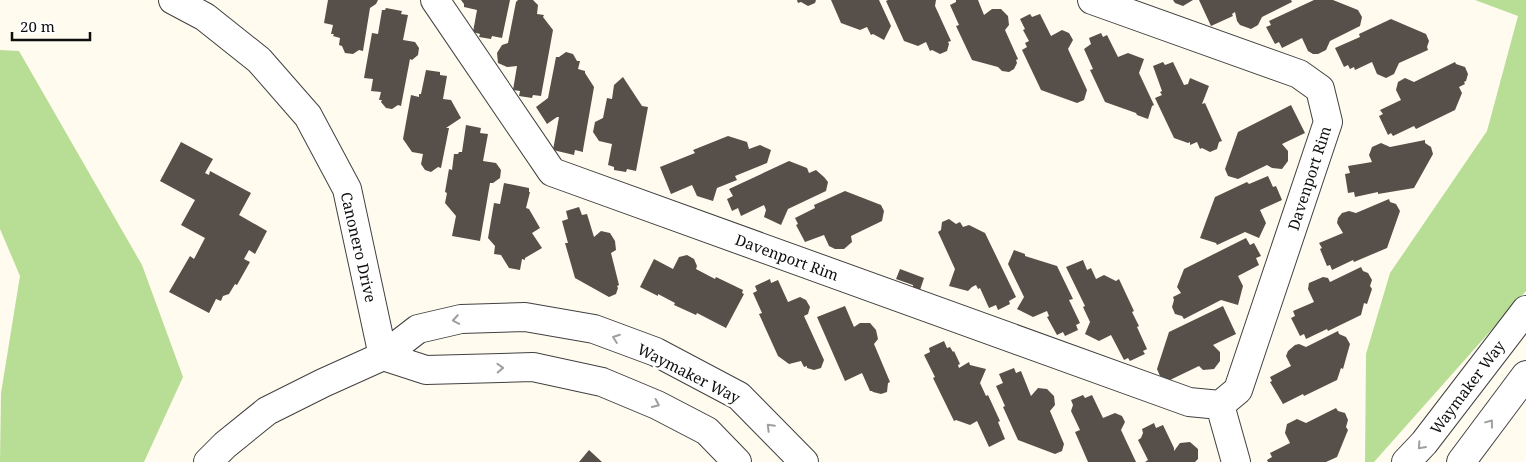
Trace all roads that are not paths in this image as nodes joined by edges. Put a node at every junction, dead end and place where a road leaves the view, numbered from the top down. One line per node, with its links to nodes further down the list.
1 (173, 0): 5 (street, Canonero Drive)
2 (435, 0): 7 (street, Davenport Rim)
3 (1092, 0): 7 (street, Davenport Rim)
4 (1526, 310): 12 (street, Waymaker Way, one-way to 12)
5 (383, 356): 8 (street, Waymaker Way); 9 (street, one-way to 9); 10 (street, Waymaker Way, one-way to 5)
6 (1526, 375): 13 (street, one-way to 6)
7 (1220, 405): 11 (street)
8 (208, 462)
9 (737, 462)
10 (804, 462)
11 (1236, 462)
12 (1406, 462)
13 (1461, 462)

